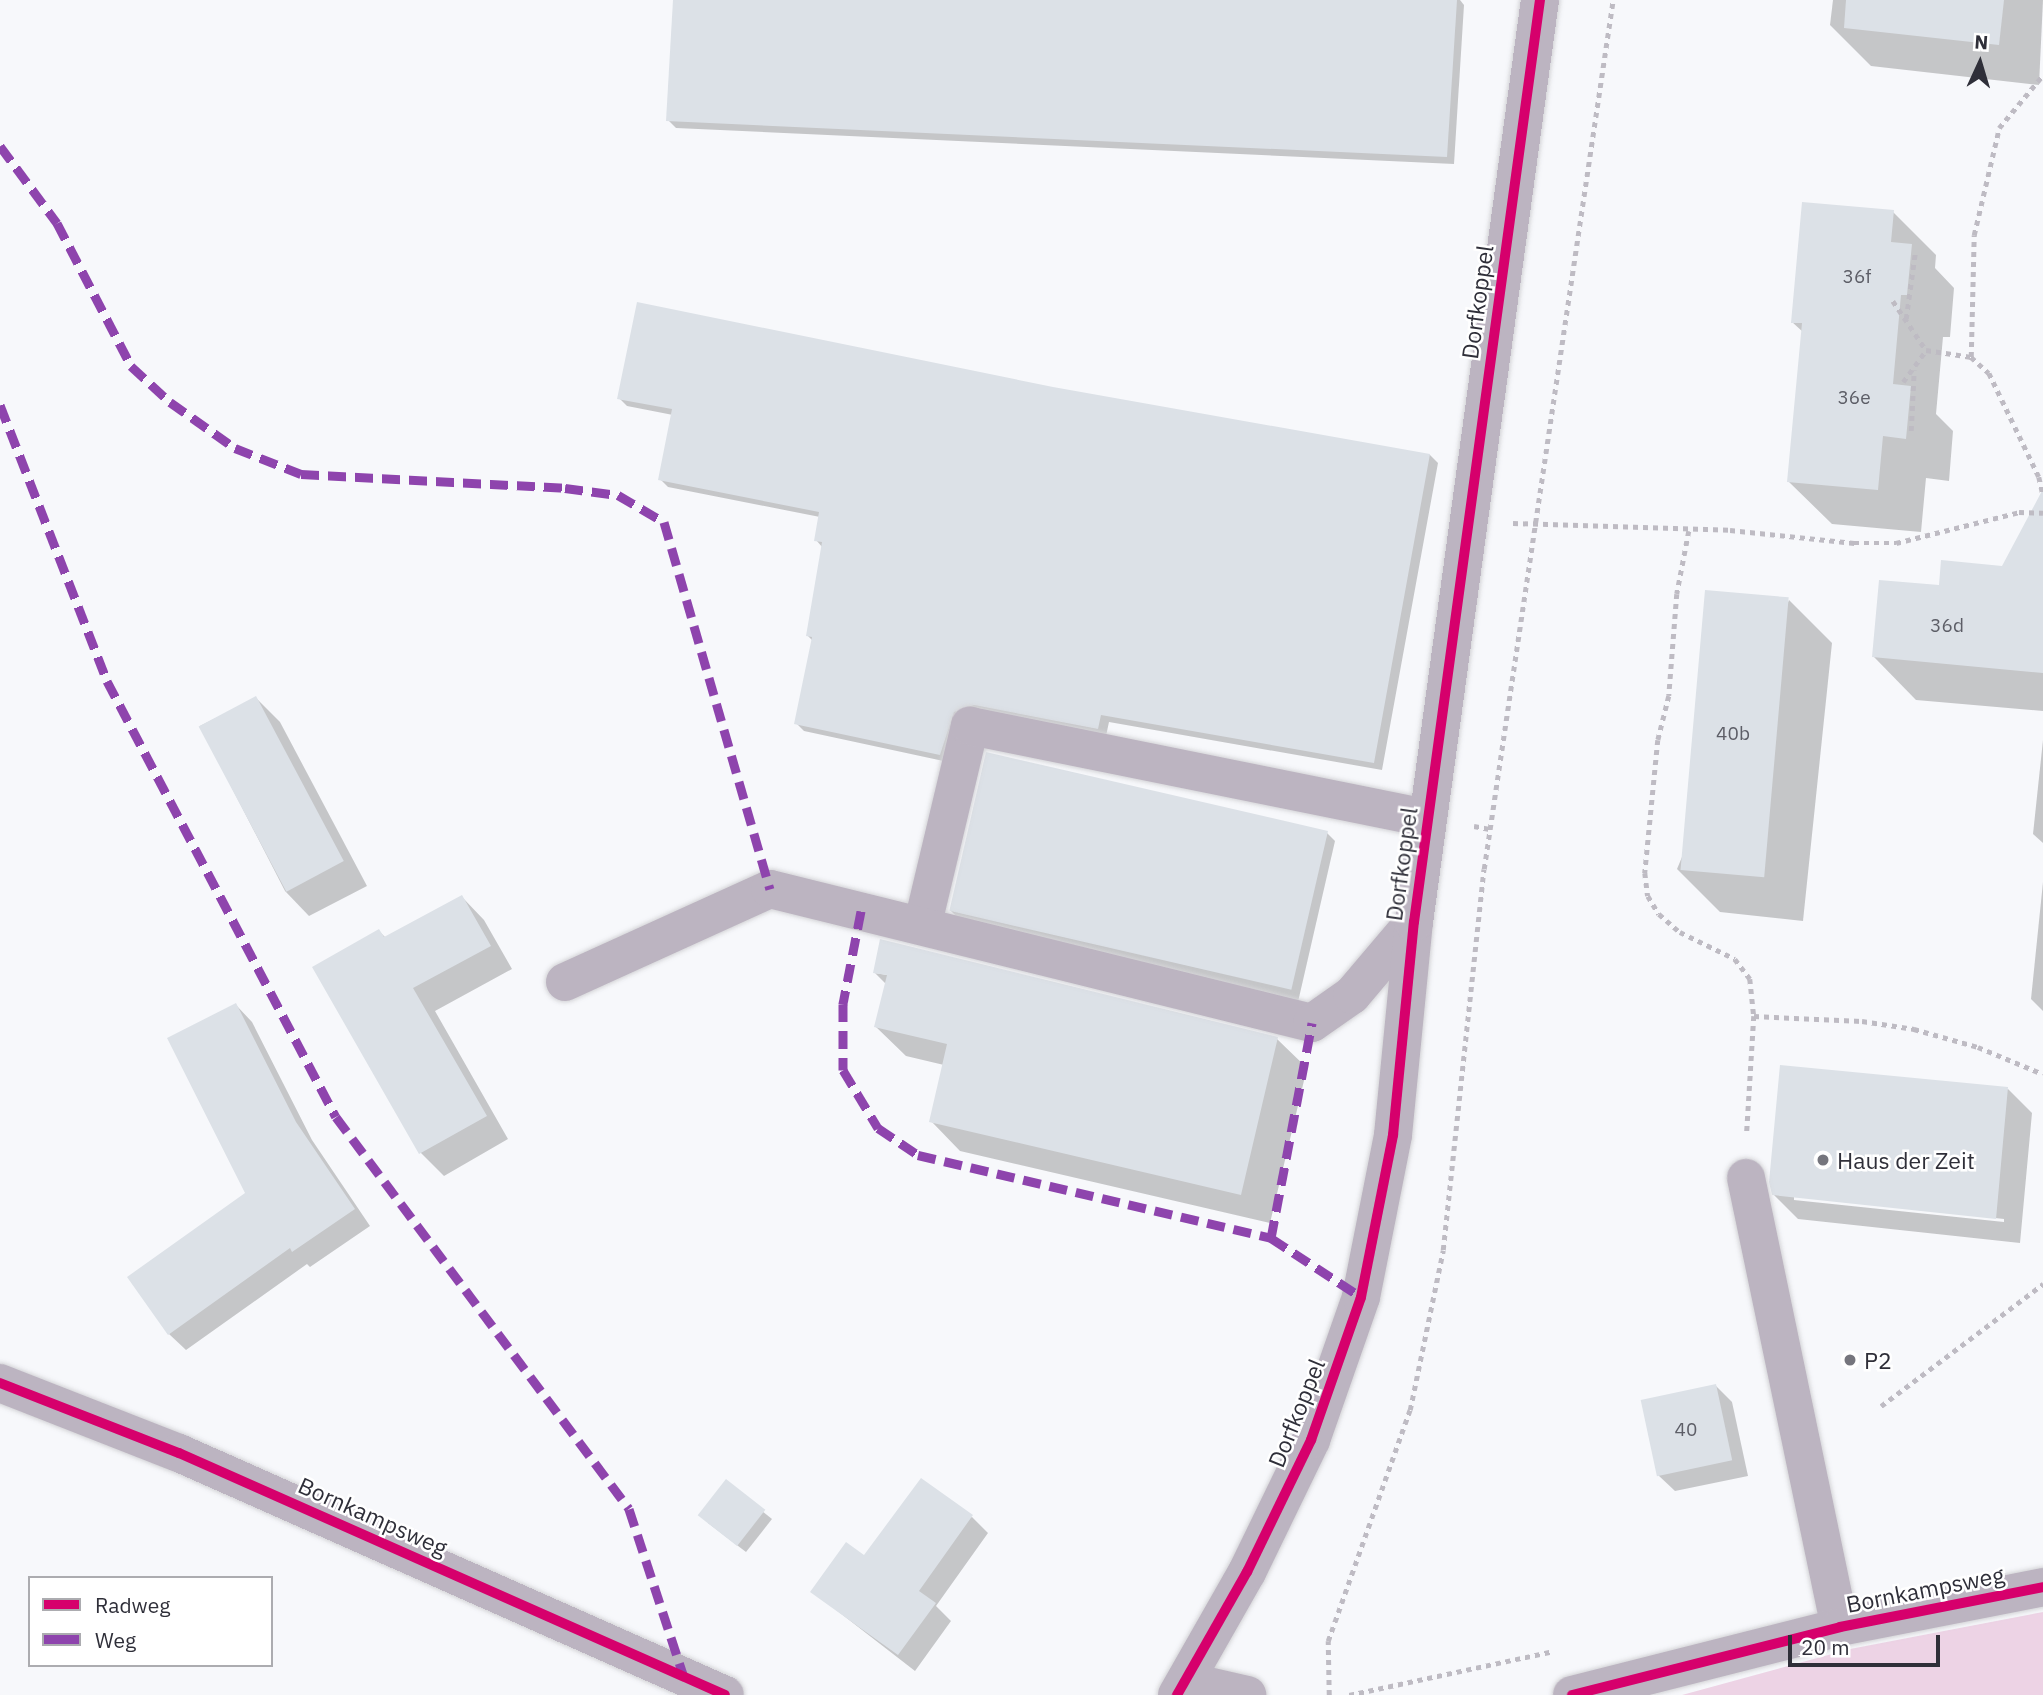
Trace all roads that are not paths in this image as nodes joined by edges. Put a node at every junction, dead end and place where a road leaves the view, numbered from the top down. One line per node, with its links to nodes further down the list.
1 (1540, 0): 2 (street, Dorfkoppel)
2 (1428, 818): 3 (street, Dorfkoppel); 4 (street)
3 (1414, 922): 4 (street); 10 (street, Dorfkoppel)
4 (923, 923): 5 (street)
5 (565, 982)
6 (1746, 1178): 9 (street)
7 (0, 1383): 11 (street, Bornkampsweg)
8 (2043, 1587): 9 (street, Bornkampsweg)
9 (1840, 1627): 13 (street, Bornkampsweg)
10 (1181, 1688): 12 (street)
11 (725, 1695)
12 (1247, 1695)
13 (1572, 1695)

